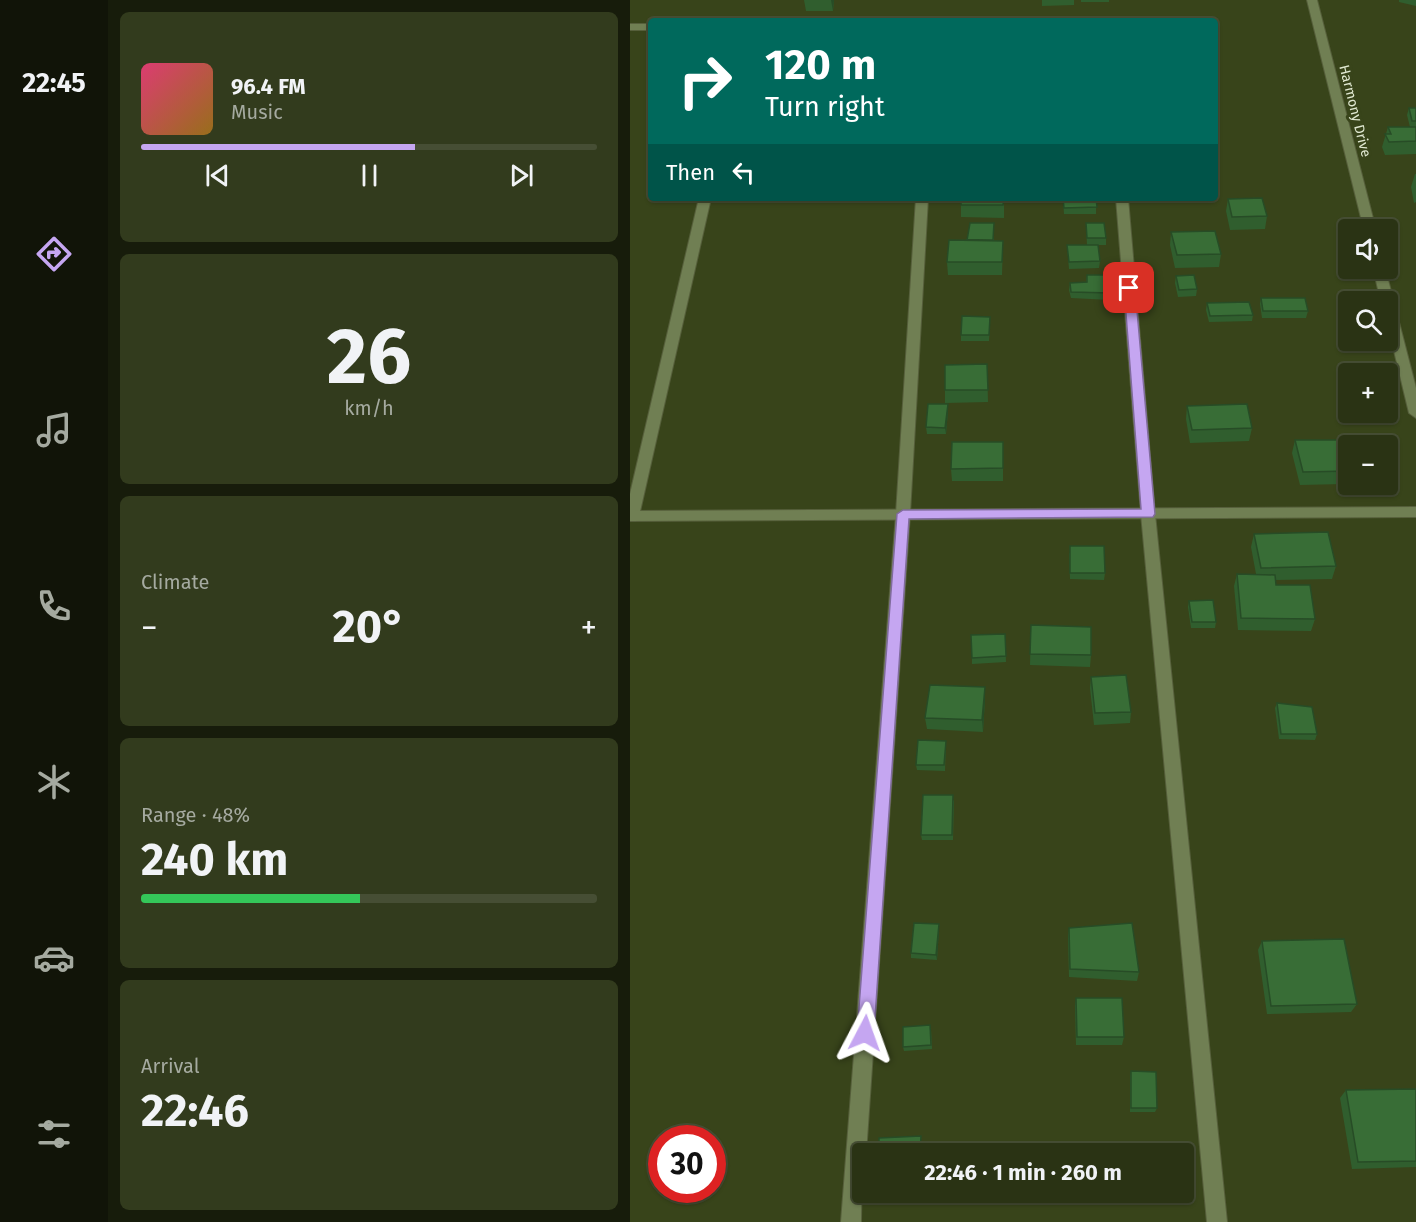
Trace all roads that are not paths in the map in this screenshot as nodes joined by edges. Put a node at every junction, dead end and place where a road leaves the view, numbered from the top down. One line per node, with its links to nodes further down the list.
1 (1312, 0): 7 (street, Harmony Drive)
2 (630, 27): 3 (street)
3 (648, 27)
4 (704, 201): 13 (street)
5 (922, 201): 11 (street)
6 (1122, 201): 12 (street)
7 (1367, 219)
8 (1382, 279): 9 (street)
9 (1416, 413)
10 (1416, 512): 12 (street)
11 (903, 514): 12 (street); 13 (street); 14 (street)
12 (1148, 514): 15 (street)
13 (631, 516)
14 (851, 1222)
15 (1217, 1222)

